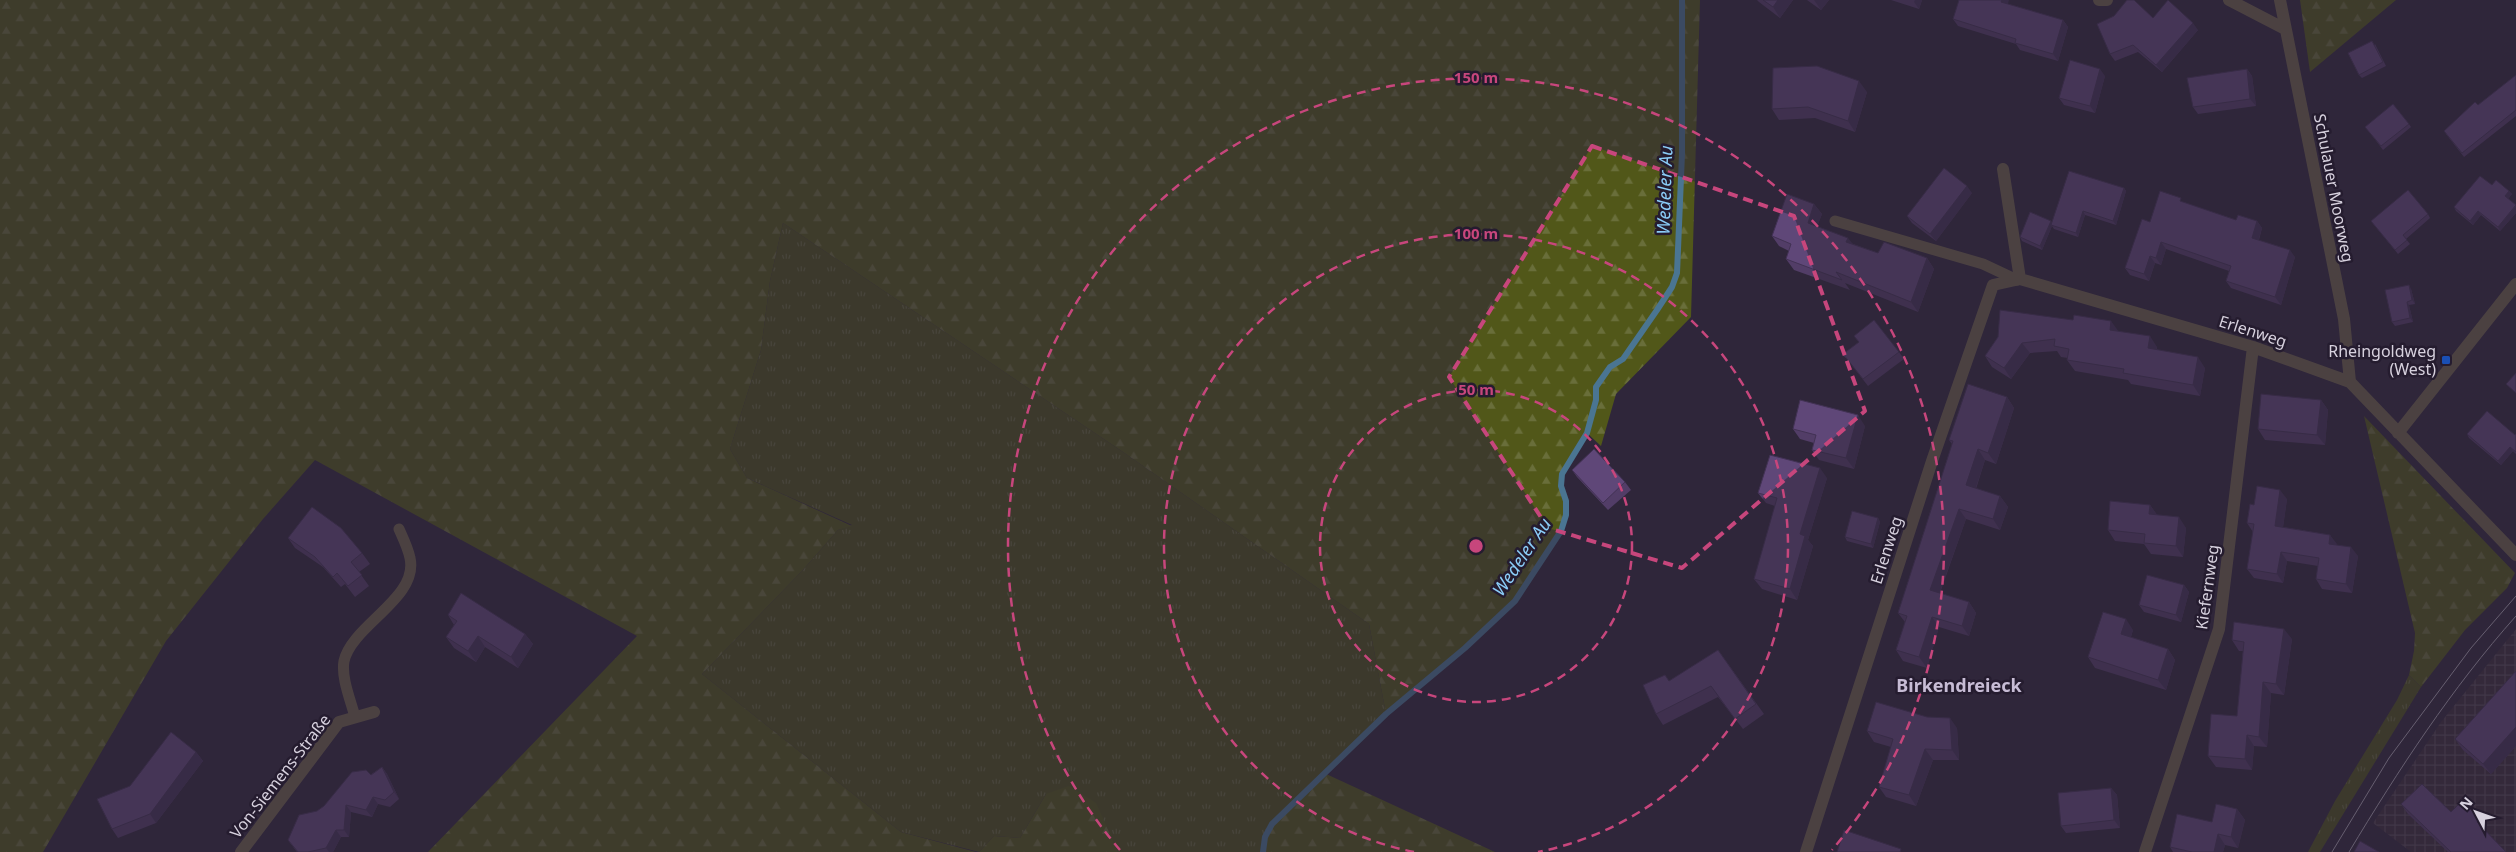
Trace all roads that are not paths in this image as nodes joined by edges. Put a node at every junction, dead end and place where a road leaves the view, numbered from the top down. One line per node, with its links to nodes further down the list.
1 (2099, 0): 2 (street)
2 (2107, 0)
3 (2229, 0): 5 (street)
4 (2280, 0): 5 (street, Schulauer Moorweg)
5 (2285, 29): 11 (street, Schulauer Moorweg)
6 (2003, 169): 8 (street)
7 (1834, 221): 8 (lane)
8 (2018, 280): 10 (street, Erlenweg); 18 (street, Erlenweg)
9 (2516, 284): 12 (street)
10 (2253, 347): 11 (street, Erlenweg); 19 (street, Kiefernweg)
11 (2350, 382): 12 (street, Erlenweg)
12 (2398, 433): 14 (street)
13 (399, 529): 16 (lane)
14 (2515, 554)
15 (374, 712): 16 (street, Von-Siemens-Straße)
16 (355, 717): 17 (street, Von-Siemens-Straße)
17 (241, 852)
18 (1806, 852)
19 (2144, 852)

